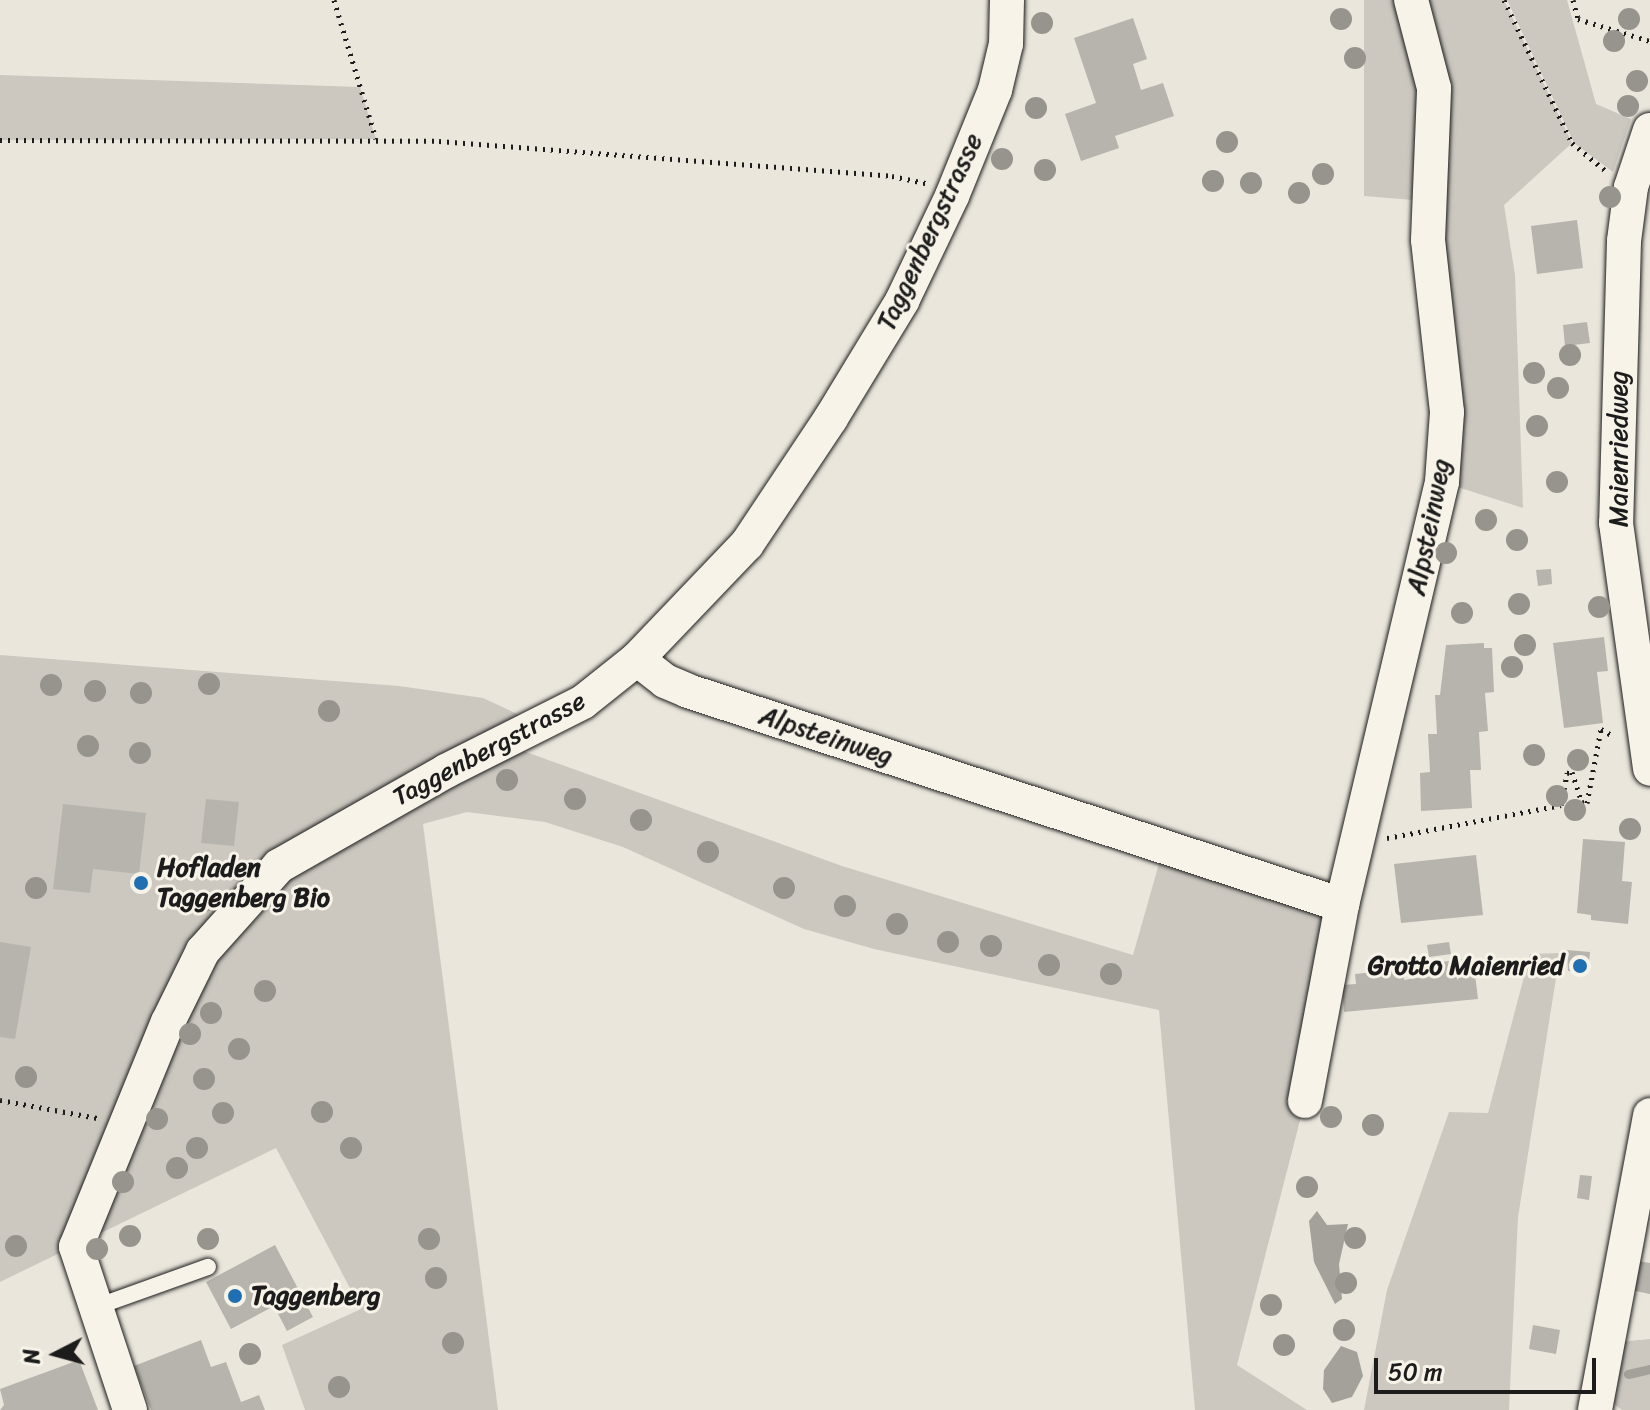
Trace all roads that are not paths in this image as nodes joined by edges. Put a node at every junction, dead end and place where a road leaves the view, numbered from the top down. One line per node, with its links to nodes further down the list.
1 (1007, 0): 4 (street, Taggenbergstrasse)
2 (1411, 0): 6 (street, Alpsteinweg)
3 (1650, 130): 5 (street, Maienriedweg)
4 (637, 659): 6 (street, Alpsteinweg); 10 (street, Taggenbergstrasse)
5 (1650, 769)
6 (1342, 905): 7 (street, Alpsteinweg)
7 (1305, 1101)
8 (1650, 1115): 12 (street)
9 (208, 1267): 10 (lane)
10 (96, 1307): 11 (street, Taggenbergstrasse)
11 (130, 1410)
12 (1595, 1410)

